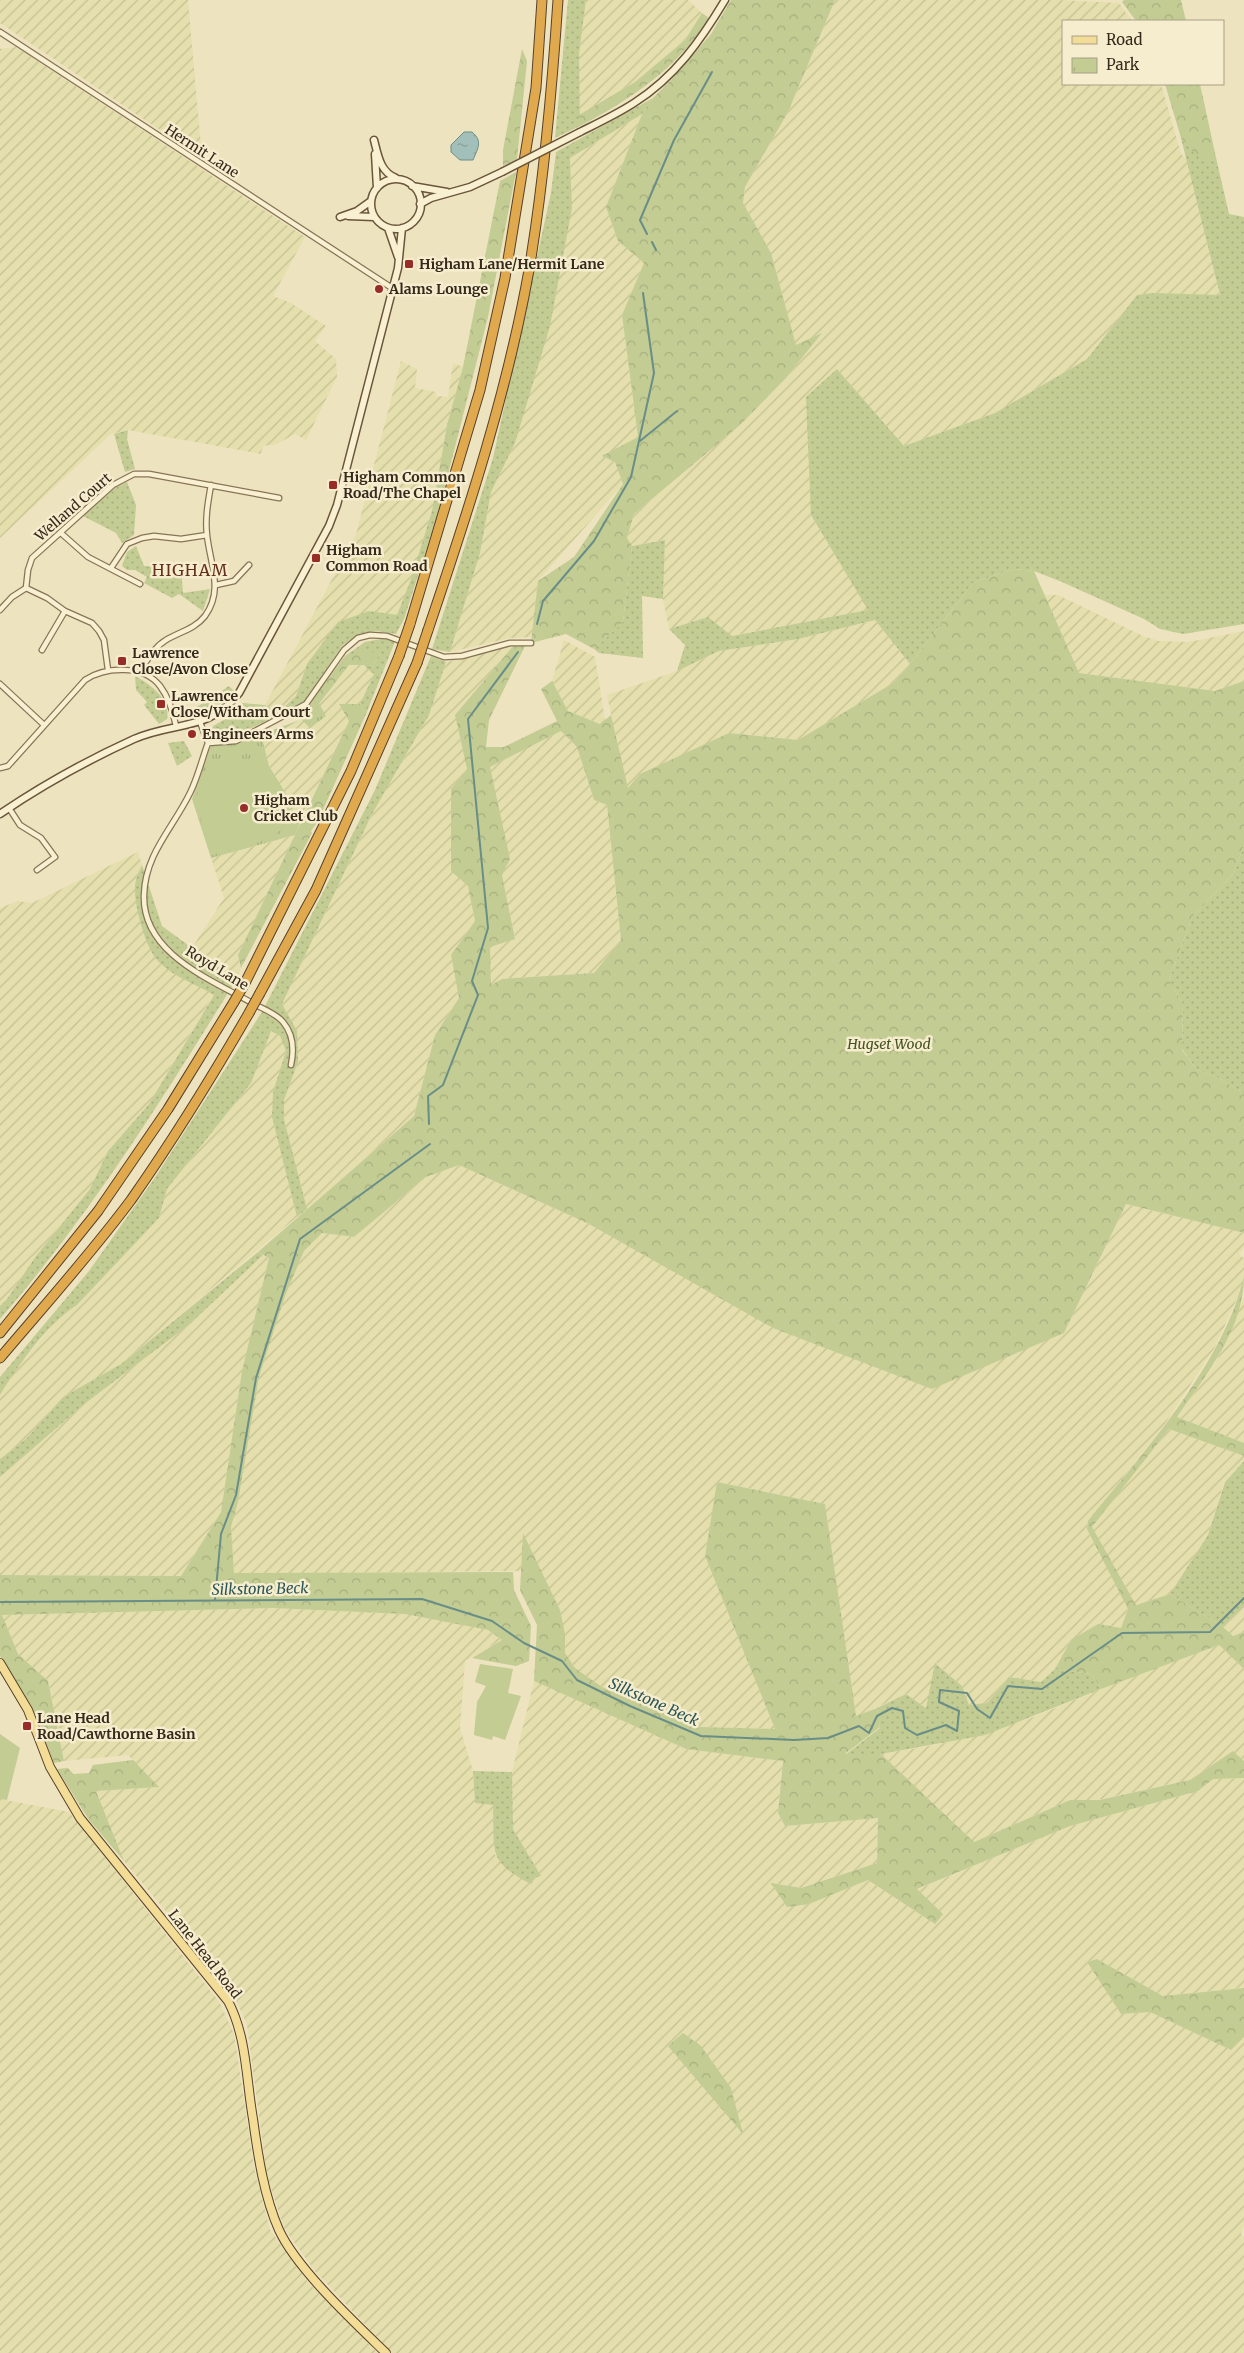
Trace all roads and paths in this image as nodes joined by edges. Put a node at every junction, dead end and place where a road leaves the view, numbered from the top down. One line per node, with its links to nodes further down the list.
1 (542, 0): 41 (highway, bridge)
2 (558, 0): 42 (highway, bridge)
3 (726, 0): 8 (street, bridge)
4 (0, 32): 15 (street, Hermit Lane)
5 (398, 180): 6 (street); 7 (street); 7 (street)
6 (412, 186): 8 (street); 10 (street)
7 (376, 188): 9 (street)
8 (458, 191): 10 (street)
9 (371, 202): 11 (street); 11 (street)
10 (420, 204): 13 (street)
11 (374, 217): 12 (street)
12 (388, 228): 13 (street); 14 (street)
13 (402, 228): 14 (street)
14 (399, 263): 15 (street)
15 (392, 288): 32 (street)
16 (211, 485): 17 (street, Welland Court); 18 (street, Welland Court); 19 (street)
17 (279, 498)
18 (62, 534): 21 (street); 24 (street, Welland Court)
19 (207, 535): 21 (street); 23 (street)
20 (249, 565): 23 (street)
21 (111, 568): 22 (street)
22 (140, 584)
23 (216, 585): 30 (street)
24 (26, 588): 25 (street); 26 (street)
25 (0, 610)
26 (65, 611): 28 (street); 29 (street)
27 (532, 643): 35 (street)
28 (42, 650)
29 (108, 670): 30 (street); 33 (street)
30 (139, 672): 34 (street)
31 (0, 684): 33 (street)
32 (200, 722): 34 (street); 35 (street)
33 (43, 724): 36 (street)
34 (176, 726): 37 (street)
35 (208, 742): 40 (street, Royd Lane)
36 (0, 768)
37 (9, 808): 38 (street); 39 (street)
38 (0, 814)
39 (37, 870)
40 (291, 1065)
41 (0, 1333)
42 (0, 1358)
43 (0, 1663): 44 (main road, Lane Head Road)
44 (386, 2353)

